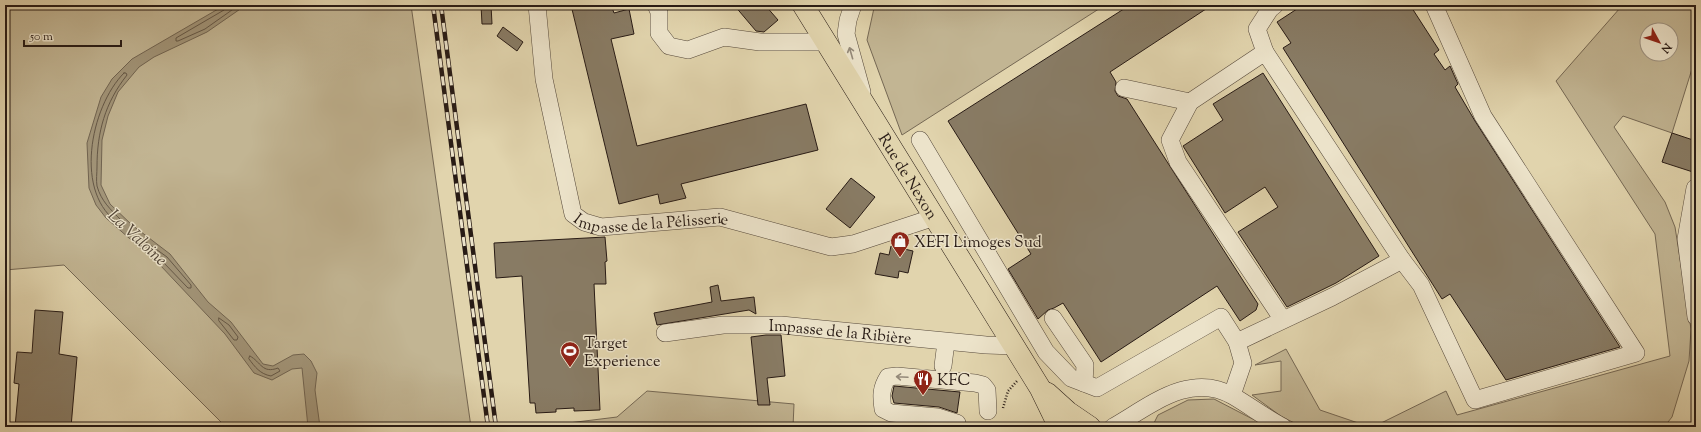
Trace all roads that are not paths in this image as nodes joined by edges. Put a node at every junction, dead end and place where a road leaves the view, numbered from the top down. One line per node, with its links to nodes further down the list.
1 (537, 5): 14 (street, Impasse de la Pélisserie)
2 (656, 5): 7 (street)
3 (803, 5): 7 (main road, Rue de Nexon)
4 (853, 5): 11 (street, one-way to 4)
5 (1275, 5): 8 (street)
6 (1434, 5): 15 (street)
7 (826, 42): 11 (main road, Rue de Nexon)
8 (1264, 52): 10 (street); 15 (street)
9 (1124, 88): 10 (street)
10 (1190, 102): 18 (street)
11 (865, 104): 14 (main road, Rue de Nexon)
12 (920, 140): 25 (street)
13 (1695, 188): 16 (street)
14 (935, 217): 22 (main road, Rue de Nexon)
15 (1402, 260): 18 (street)
16 (1696, 317)
17 (1052, 318): 25 (street)
18 (1283, 320): 21 (street)
19 (665, 333): 20 (street, Impasse de la Ribière)
20 (946, 342): 22 (street, Impasse de la Ribière); 23 (street)
21 (1237, 342): 25 (street); 26 (street)
22 (1015, 346): 24 (main road, Rue de Nexon)
23 (943, 366)
24 (1036, 380): 30 (main road, Rue de Nexon); 31 (main road, Rue de Nexon)
25 (1084, 383)
26 (1232, 395): 27 (street); 34 (street)
27 (1156, 400): 32 (street); 33 (street)
28 (988, 411): 29 (street, one-way to 29)
29 (957, 423)
30 (1059, 427)
31 (1090, 427)
32 (1113, 427)
33 (1138, 427)
34 (1283, 427)

